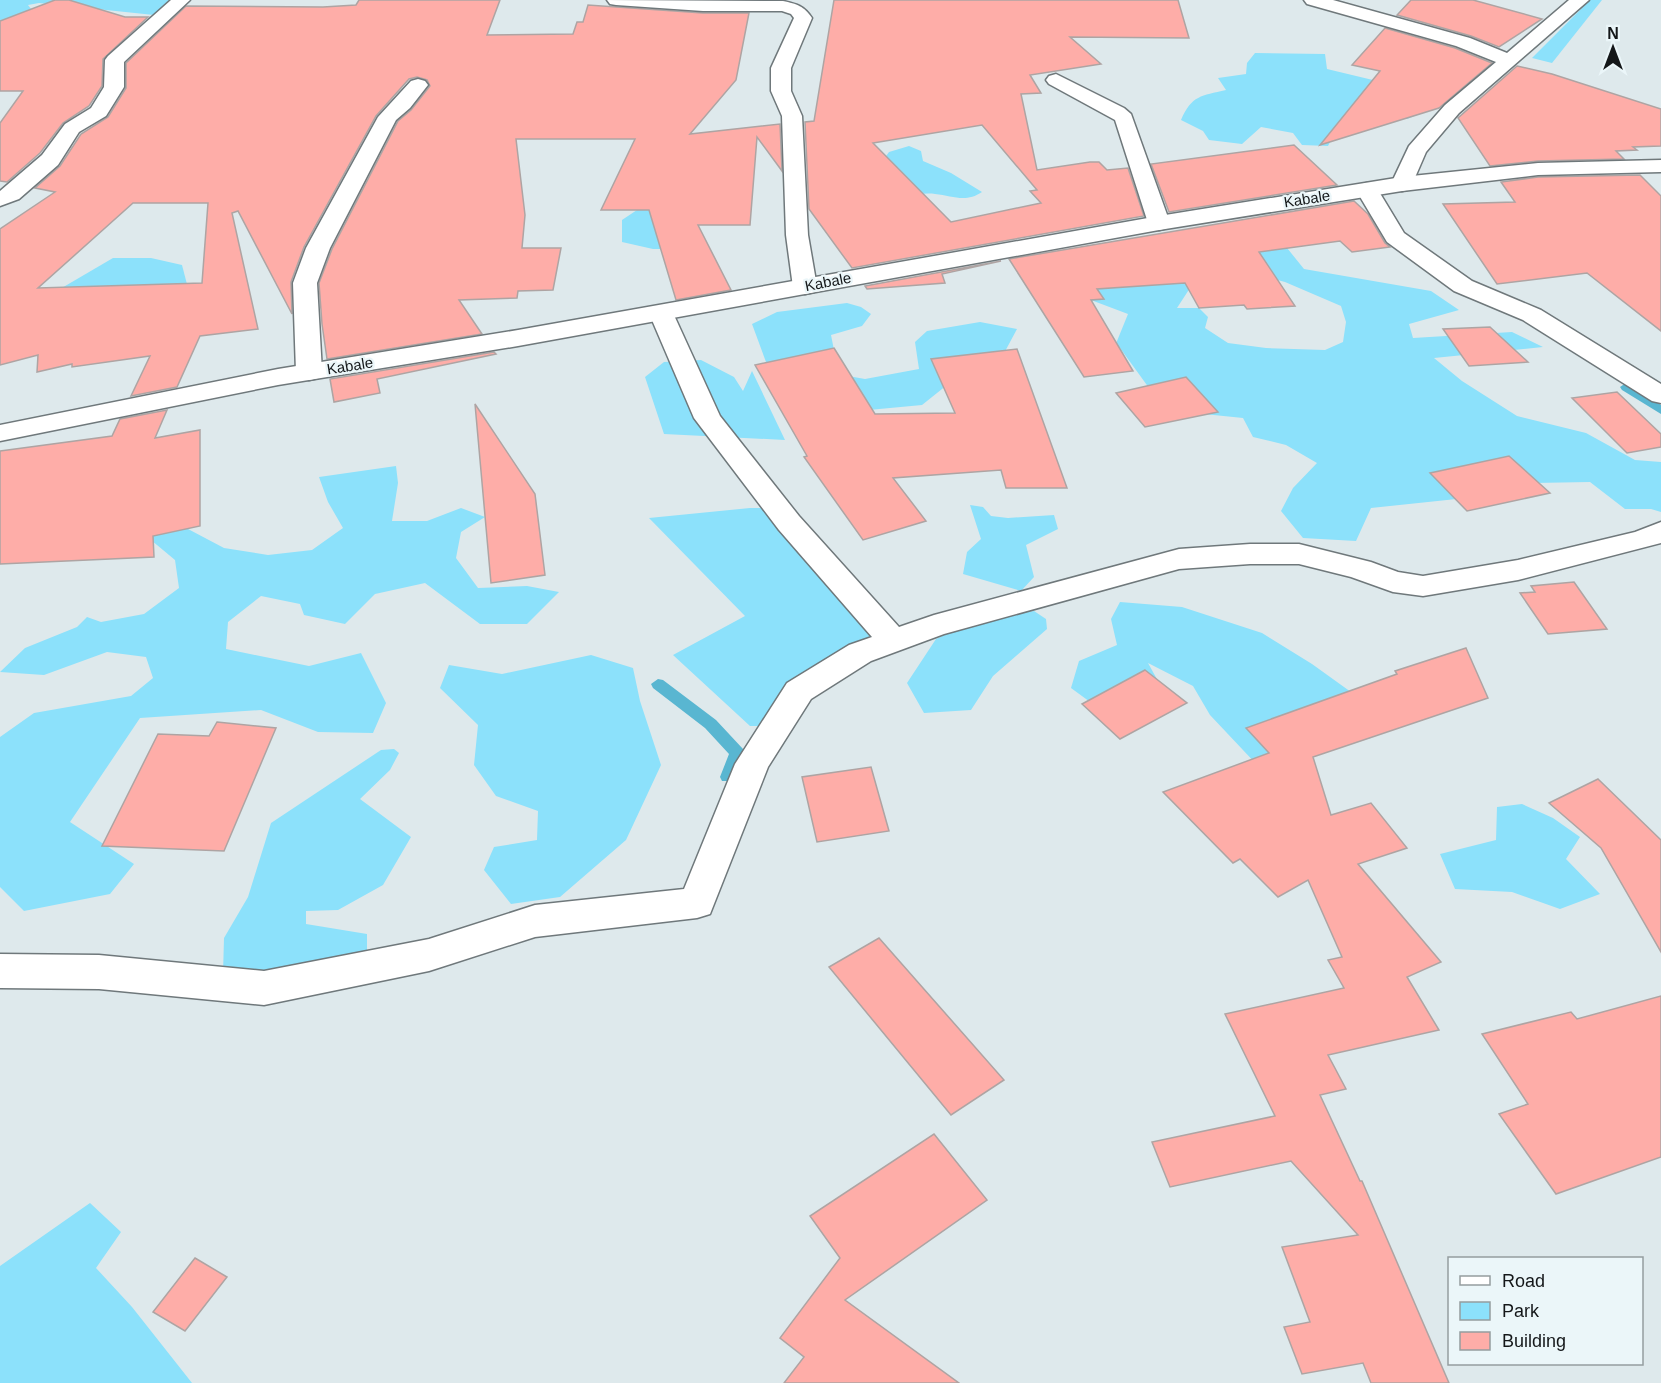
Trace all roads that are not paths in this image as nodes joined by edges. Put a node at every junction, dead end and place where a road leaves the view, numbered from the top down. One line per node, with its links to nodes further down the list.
1 (181, 0): 11 (street)
2 (616, 0): 13 (street)
3 (1313, 0): 5 (street)
4 (1580, 0): 5 (street)
5 (1509, 60): 9 (street)
6 (1056, 80): 12 (street)
7 (418, 86): 15 (street)
8 (1661, 166): 9 (street, Kabale)
9 (1402, 184): 10 (street, Kabale)
10 (1367, 190): 12 (street, Kabale); 16 (street)
11 (0, 199)
12 (1159, 223): 13 (street, Kabale)
13 (805, 287): 14 (street, Kabale)
14 (661, 313): 15 (street, Kabale); 19 (street)
15 (309, 372): 17 (street, Kabale)
16 (1661, 395)
17 (0, 433)
18 (1655, 540): 19 (street)
19 (893, 640): 20 (street)
20 (0, 971)

